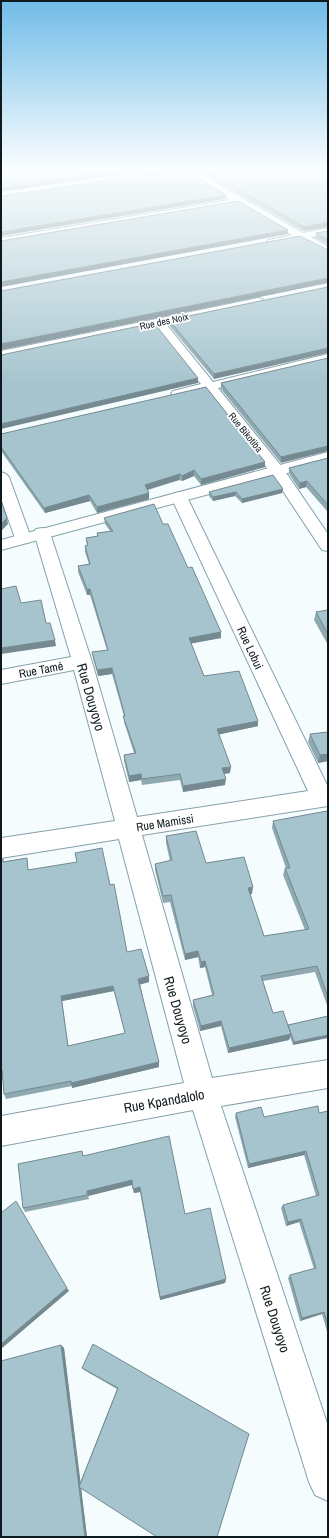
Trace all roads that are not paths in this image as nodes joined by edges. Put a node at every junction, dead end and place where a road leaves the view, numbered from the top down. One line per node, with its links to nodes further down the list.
1 (280, 241): 3 (street)
2 (308, 241): 4 (street)
3 (262, 244)
4 (328, 251)
5 (266, 300): 6 (street, Rue des Noix)
6 (158, 322): 7 (street, Rue des Noix); 9 (street, Rue Bikotiba)
7 (1, 355)
8 (328, 358): 9 (street)
9 (210, 387): 10 (street); 12 (street, Rue Bikotiba)
10 (163, 398)
11 (328, 457): 12 (street)
12 (277, 470): 14 (street); 17 (street, Rue Bikotiba)
13 (1, 477): 15 (street, Rue Douyoyo)
14 (179, 497): 15 (street); 20 (street, Rue Lobui)
15 (32, 536): 16 (street); 18 (street, Rue Douyoyo)
16 (1, 545)
17 (328, 546)
18 (82, 662): 19 (street, Rue Tamé); 21 (street, Rue Douyoyo)
19 (1, 677)
20 (325, 797): 21 (street, Rue Mamissi)
21 (128, 828): 22 (street, Rue Mamissi); 24 (street, Rue Douyoyo)
22 (1, 848)
23 (328, 1074): 24 (street, Rue Kpandalolo)
24 (202, 1094): 25 (street, Rue Kpandalolo); 26 (street, Rue Douyoyo)
25 (1, 1131)
26 (328, 1482)

